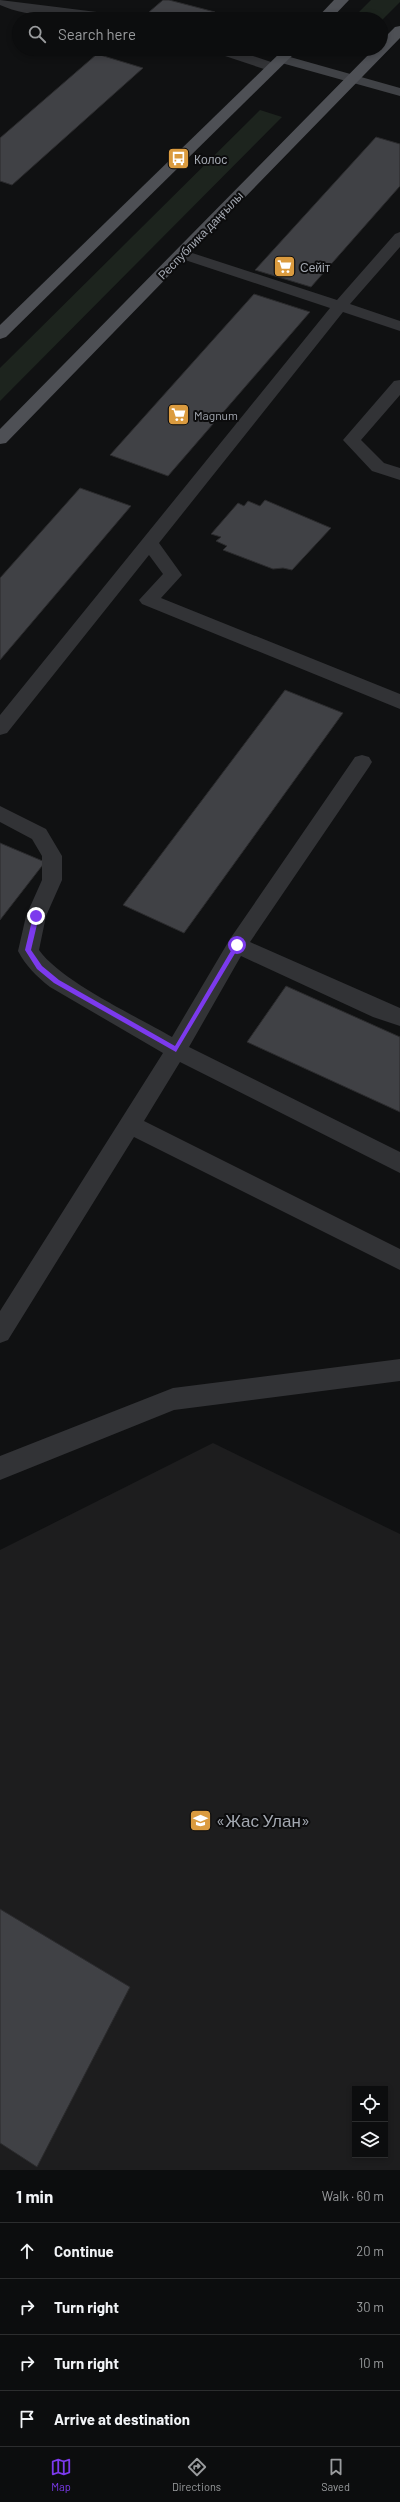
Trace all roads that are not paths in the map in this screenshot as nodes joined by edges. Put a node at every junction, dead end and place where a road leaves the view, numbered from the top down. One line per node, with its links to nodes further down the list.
1 (1, 0): 3 (lane)
2 (342, 0): 4 (main road)
3 (60, 12)
4 (330, 12)
5 (400, 30): 6 (main road, Республика даңғылы)
6 (388, 42)
7 (268, 56): 9 (lane)
8 (375, 56): 10 (main road, Республика даңғылы)
9 (282, 58): 10 (main road); 16 (main road)
10 (352, 79): 11 (main road); 13 (main road, Республика даңғылы)
11 (400, 92)
12 (400, 237): 14 (lane)
13 (181, 254): 14 (lane); 18 (main road, Республика даңғылы)
14 (339, 307): 15 (lane); 20 (lane)
15 (400, 326)
16 (0, 334)
17 (400, 385): 19 (lane)
18 (0, 439)
19 (400, 474)
20 (149, 543): 21 (lane); 22 (lane)
21 (400, 702)
22 (0, 728)
23 (362, 762): 25 (lane)
24 (0, 813): 27 (lane)
25 (237, 945): 26 (lane); 27 (lane)
26 (400, 1017)
27 (176, 1050): 28 (lane); 29 (lane)
28 (128, 1124): 30 (lane); 31 (lane)
29 (400, 1163)
30 (400, 1260)
31 (0, 1332)
32 (400, 1370): 33 (lane)
33 (0, 1468)

